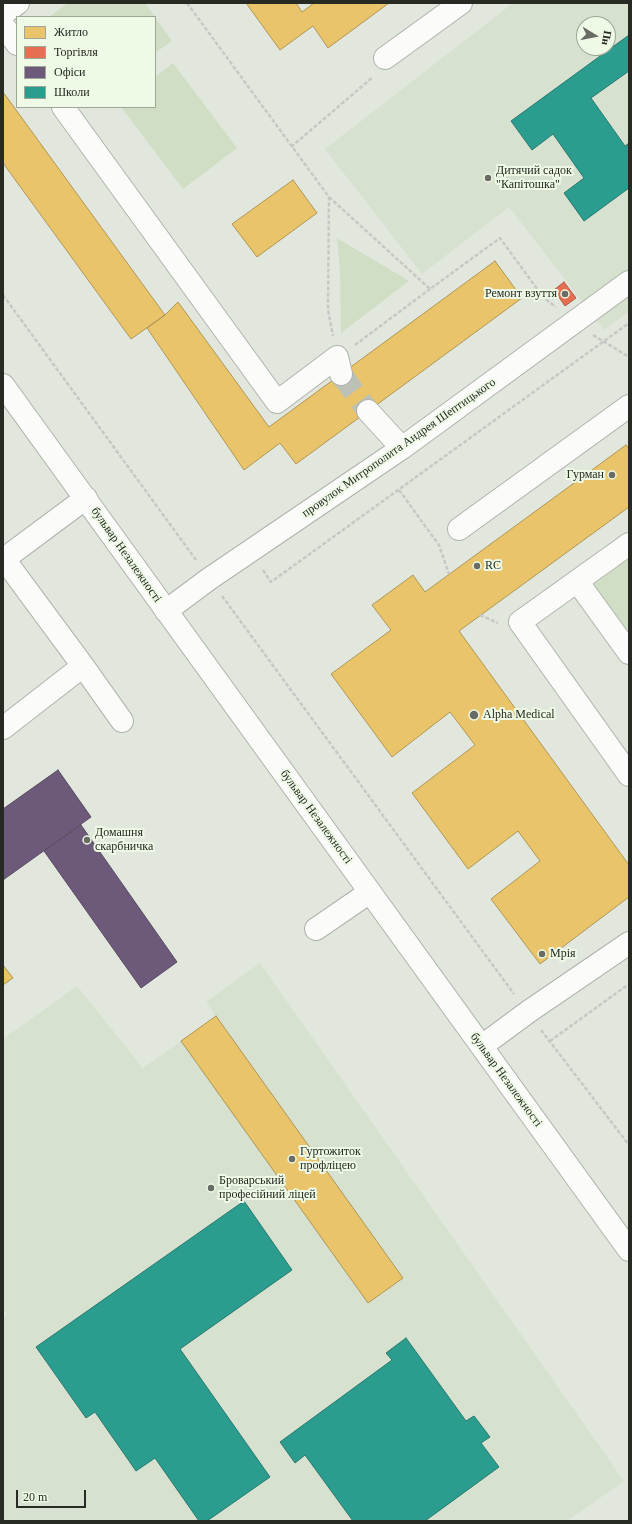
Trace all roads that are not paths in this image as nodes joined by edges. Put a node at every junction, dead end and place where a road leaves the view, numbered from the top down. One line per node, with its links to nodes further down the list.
1 (18, 3): 3 (main road)
2 (461, 3): 6 (main road)
3 (3, 14)
4 (3, 25): 5 (main road)
5 (16, 43)
6 (385, 58)
7 (64, 108): 9 (main road)
8 (629, 282): 13 (main road, провулок Митрополита Андрея Шептицького)
9 (339, 366)
10 (3, 385): 14 (main road, бульвар Незалежності)
11 (629, 406): 15 (main road)
12 (368, 411): 13 (main road)
13 (402, 448): 19 (main road, провулок Митрополита Андрея Шептицького)
14 (86, 498): 17 (main road); 19 (main road, бульвар Незалежності)
15 (459, 529)
16 (629, 544): 18 (main road)
17 (3, 559): 21 (main road)
18 (577, 581): 20 (main road); 24 (main road)
19 (166, 611): 25 (main road, бульвар Незалежності)
20 (629, 653)
21 (83, 666): 22 (main road); 23 (main road)
22 (122, 721)
23 (3, 728)
24 (629, 775)
25 (370, 892): 26 (main road); 28 (main road, бульвар Незалежності)
26 (316, 929)
27 (629, 943): 28 (main road)
28 (482, 1046): 29 (main road, бульвар Незалежності)
29 (629, 1250)

